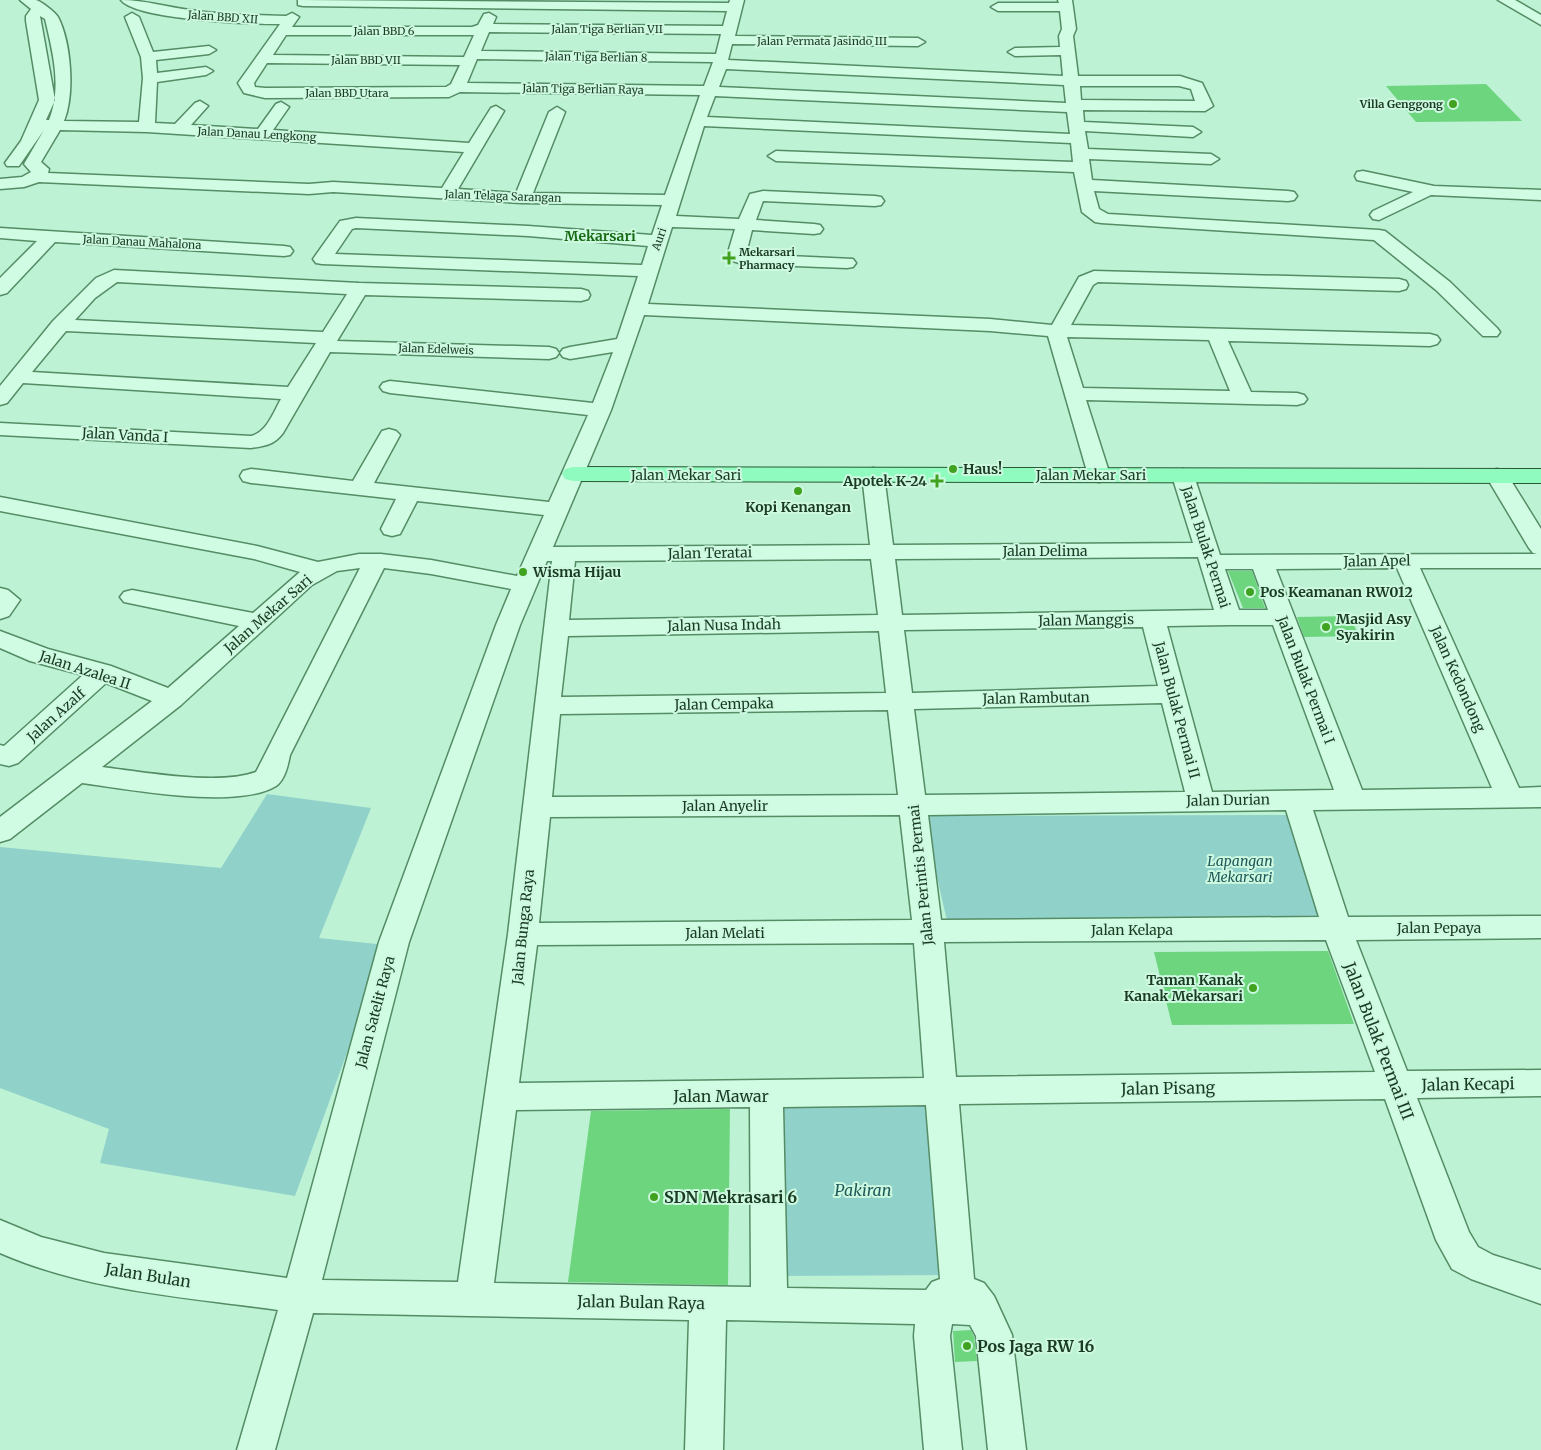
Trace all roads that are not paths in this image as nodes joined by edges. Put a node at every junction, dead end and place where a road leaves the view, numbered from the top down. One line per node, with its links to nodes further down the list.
1 (128, 0): 12 (street, Jalan BBD XII)
2 (1505, 0): 11 (street)
3 (304, 1): 4 (street); 12 (street, Jalan BBD Utara)
4 (495, 2): 5 (street); 13 (street)
5 (652, 3): 7 (street)
6 (32, 4): 35 (street); 36 (street)
7 (736, 4): 14 (street, Auri)
8 (1065, 4): 9 (street); 17 (street)
9 (998, 7)
10 (132, 17): 19 (street)
11 (1541, 21)
12 (286, 25): 13 (street, Jalan BBD 6); 21 (street, Jalan BBD Utara)
13 (484, 28): 14 (street, Jalan Tiga Berlian VII); 20 (street)
14 (728, 35): 15 (street, Jalan Permata Jasindo III); 22 (street, Auri)
15 (918, 41)
16 (209, 50): 19 (street)
17 (1068, 51): 18 (street); 25 (street)
18 (1015, 52)
19 (148, 57): 24 (street)
20 (470, 58): 21 (street, Jalan BBD VII); 22 (street, Jalan Tiga Berlian 8); 26 (street)
21 (263, 60): 26 (street, Jalan BBD Utara)
22 (721, 61): 25 (street, Jalan Tiga Berlian 8); 27 (street, Auri)
23 (206, 71): 24 (street)
24 (150, 78): 38 (street)
25 (1070, 81): 31 (street); 31 (street, Jalan Tiga Berlian 8)
26 (457, 87): 27 (street, Jalan Tiga Berlian Raya)
27 (710, 91): 28 (street, Jalan Tiga Berlian Raya); 34 (street, Auri)
28 (793, 95): 31 (street, Jalan Tiga Berlian Raya); 37 (street)
29 (200, 106): 39 (street)
30 (281, 107): 41 (street)
31 (1075, 107): 42 (street)
32 (496, 111): 43 (street)
33 (557, 112): 54 (street)
34 (698, 121): 37 (street); 57 (street, Auri)
35 (38, 125): 36 (street, Jalan Danau Lengkong); 45 (street)
36 (54, 125): 38 (street, Jalan Danau Lengkong); 46 (street)
37 (784, 126): 42 (street); 42 (street)
38 (147, 127): 39 (street, Jalan Danau Lengkong)
39 (179, 129): 41 (street, Jalan Danau Lengkong)
40 (1193, 132): 42 (street)
41 (263, 134): 43 (street, Jalan Danau Lengkong)
42 (1080, 147): 44 (street); 49 (street)
43 (476, 148): 51 (street)
44 (1210, 158)
45 (7, 165): 46 (street)
46 (32, 174): 48 (street); 51 (street, Jalan Telaga Sarangan); 56 (street)
47 (1363, 176): 50 (street)
48 (0, 184)
49 (1084, 185): 53 (street); 79 (street)
50 (1429, 190): 52 (street); 59 (street)
51 (447, 194): 54 (street, Jalan Telaga Sarangan)
52 (1541, 194)
53 (1288, 196)
54 (522, 198): 57 (street, Jalan Telaga Sarangan)
55 (820, 198): 58 (street); 61 (street); 62 (street)
56 (0, 199)
57 (672, 200): 60 (street, Auri)
58 (875, 200)
59 (1379, 215)
60 (665, 221): 61 (street); 66 (street, Auri)
61 (745, 224): 62 (street); 68 (street)
62 (814, 228): 68 (street)
63 (528, 231): 66 (street); 70 (street); 70 (street)
64 (0, 233): 65 (street, Jalan Danau Mahalona)
65 (51, 236): 67 (street, Jalan Danau Mahalona); 73 (street)
66 (658, 241): 71 (street, Auri)
67 (284, 250)
68 (809, 261): 69 (street)
69 (847, 263)
70 (512, 265): 71 (street)
71 (648, 270): 76 (street, Auri)
72 (1399, 285): 78 (street)
73 (0, 289)
74 (359, 289): 75 (street); 77 (street); 82 (street)
75 (581, 295)
76 (636, 309): 78 (street); 83 (street, Auri)
77 (60, 325): 82 (street, Jalan Edelweis); 86 (street)
78 (1058, 331): 80 (street); 89 (street)
79 (1490, 332)
80 (1216, 335): 81 (street); 90 (street)
81 (1430, 340)
82 (326, 342): 84 (street, Jalan Edelweis); 88 (street)
83 (625, 344): 85 (street, Auri); 85 (street)
84 (549, 352)
85 (617, 368): 93 (street, Auri)
86 (17, 377): 88 (street); 91 (street)
87 (390, 387): 93 (street)
88 (294, 394): 96 (street)
89 (1072, 394): 90 (street); 99 (street)
90 (1243, 398): 92 (street)
91 (0, 399)
92 (1297, 399)
93 (601, 410): 97 (street, Auri)
94 (0, 429): 96 (street, Jalan Vanda I)
95 (389, 435): 104 (street)
96 (251, 442)
97 (573, 474): 98 (main road, Jalan Mekar Sari); 107 (street)
98 (873, 475): 99 (main road, Jalan Mekar Sari); 110 (street, Jalan Perintis Permai)
99 (1099, 475): 101 (main road, Jalan Mekar Sari)
100 (251, 476): 104 (street)
101 (1184, 476): 102 (main road, Jalan Mekar Sari); 112 (street, Jalan Bulak Permai)
102 (1497, 476): 103 (main road, Jalan Mekar Sari); 109 (street)
103 (1541, 476)
104 (360, 488): 105 (street)
105 (409, 494): 107 (street); 108 (street)
106 (0, 504): 117 (street)
107 (558, 510): 111 (street)
108 (392, 529)
109 (1541, 548)
110 (882, 551): 111 (street, Jalan Teratai); 112 (street, Jalan Delima); 126 (street, Jalan Perintis Permai)
111 (551, 554): 118 (street); 127 (street, Jalan Bunga Raya)
112 (1210, 556): 116 (street, Jalan Apel); 123 (street, Jalan Bulak Permai)
113 (1405, 560): 115 (street, Jalan Apel); 116 (street, Jalan Apel); 138 (street, Jalan Kedondong)
114 (376, 561): 117 (street, Jalan Mekar Sari); 118 (street, Jalan Mekar Sari); 135 (street)
115 (1541, 561)
116 (1262, 562): 122 (street, Jalan Bulak Permai I)
117 (319, 570): 125 (street, Jalan Mekar Sari)
118 (525, 585): 156 (street, Jalan Satelit Raya)
119 (0, 595): 121 (street)
120 (132, 597): 125 (street)
121 (0, 611)
122 (1281, 617): 123 (street, Jalan Manggis); 137 (street, Jalan Bulak Permai I)
123 (1229, 618): 124 (street, Jalan Manggis)
124 (1153, 619): 126 (street, Jalan Manggis); 130 (street, Jalan Bulak Permai II)
125 (259, 622): 131 (street, Jalan Mekar Sari)
126 (891, 622): 127 (street, Jalan Nusa Indah); 132 (street, Jalan Perintis Permai)
127 (557, 628): 133 (street, Jalan Bunga Raya)
128 (0, 639): 129 (street, Jalan Azalea II)
129 (102, 672): 131 (street, Jalan Azalea II); 134 (street, Jalan Azalf)
130 (1172, 694): 132 (street, Jalan Rambutan); 140 (street, Jalan Bulak Permai II)
131 (172, 699): 135 (street, Jalan Mekar Sari)
132 (901, 701): 133 (street, Jalan Cempaka); 141 (street, Jalan Perintis Permai)
133 (548, 706): 142 (street, Jalan Bunga Raya)
134 (5, 755)
135 (77, 772): 143 (street, Jalan Mekar Sari)
136 (1541, 797): 138 (street, Jalan Durian)
137 (1351, 798): 138 (street, Jalan Durian); 139 (street, Jalan Durian)
138 (1510, 798)
139 (1296, 800): 140 (street, Jalan Durian); 145 (street, Jalan Bulak Permai III)
140 (1201, 801): 141 (street, Jalan Durian)
141 (914, 805): 142 (street, Jalan Anyelir); 146 (street, Jalan Perintis Permai)
142 (535, 807): 147 (street, Jalan Bunga Raya)
143 (0, 832)
144 (1541, 927): 145 (street, Jalan Pepaya)
145 (1337, 928): 146 (street, Jalan Kelapa); 149 (street, Jalan Bulak Permai III)
146 (928, 931): 147 (street, Jalan Melati); 150 (street, Jalan Perintis Permai)
147 (523, 934): 152 (street, Jalan Bunga Raya)
148 (1541, 1083): 149 (street, Jalan Kecapi)
149 (1396, 1084): 150 (street, Jalan Pisang); 155 (street, Jalan Bulak Permai III)
150 (941, 1093): 151 (street, Jalan Mawar); 154 (street, Jalan Perintis Permai)
151 (766, 1095): 152 (street, Jalan Mawar); 159 (street)
152 (501, 1097): 157 (street, Jalan Bunga Raya)
153 (0, 1236): 156 (street, Jalan Bulan)
154 (957, 1277): 160 (street); 161 (street)
155 (1541, 1287)
156 (300, 1296): 157 (street, Jalan Bulan Raya); 162 (street, Jalan Satelit Raya)
157 (474, 1299): 158 (street, Jalan Bulan Raya)
158 (708, 1303): 159 (street, Jalan Bulan Raya); 163 (street)
159 (769, 1304): 160 (street, Jalan Bulan Raya)
160 (936, 1307): 161 (street, Jalan Bulan Raya); 164 (street)
161 (981, 1308): 165 (street)
162 (256, 1450)
163 (704, 1450)
164 (943, 1450)
165 (1007, 1450)

